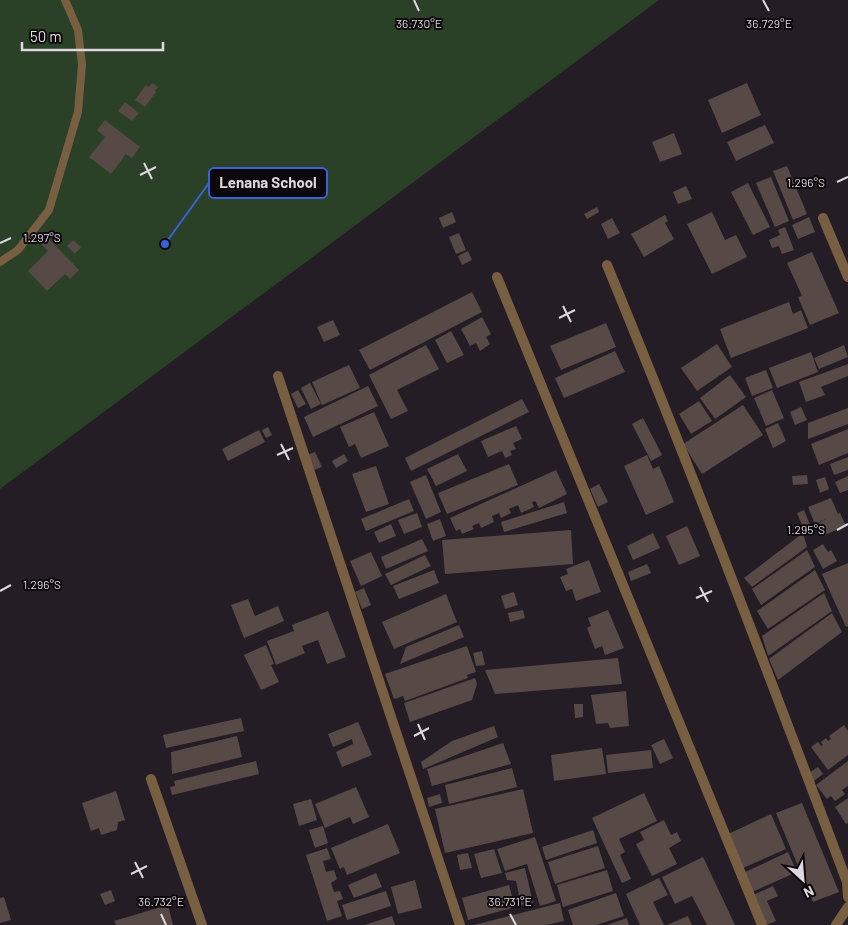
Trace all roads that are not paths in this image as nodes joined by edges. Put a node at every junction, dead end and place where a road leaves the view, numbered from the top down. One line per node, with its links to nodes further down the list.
1 (65, 0): 3 (lane)
2 (822, 218): 6 (street)
3 (0, 262)
4 (607, 265): 9 (street)
5 (497, 277): 13 (street)
6 (848, 277)
7 (278, 376): 12 (street)
8 (151, 779): 11 (street)
9 (848, 896)
10 (848, 907): 14 (street)
11 (202, 925)
12 (460, 925)
13 (762, 925)
14 (836, 925)

